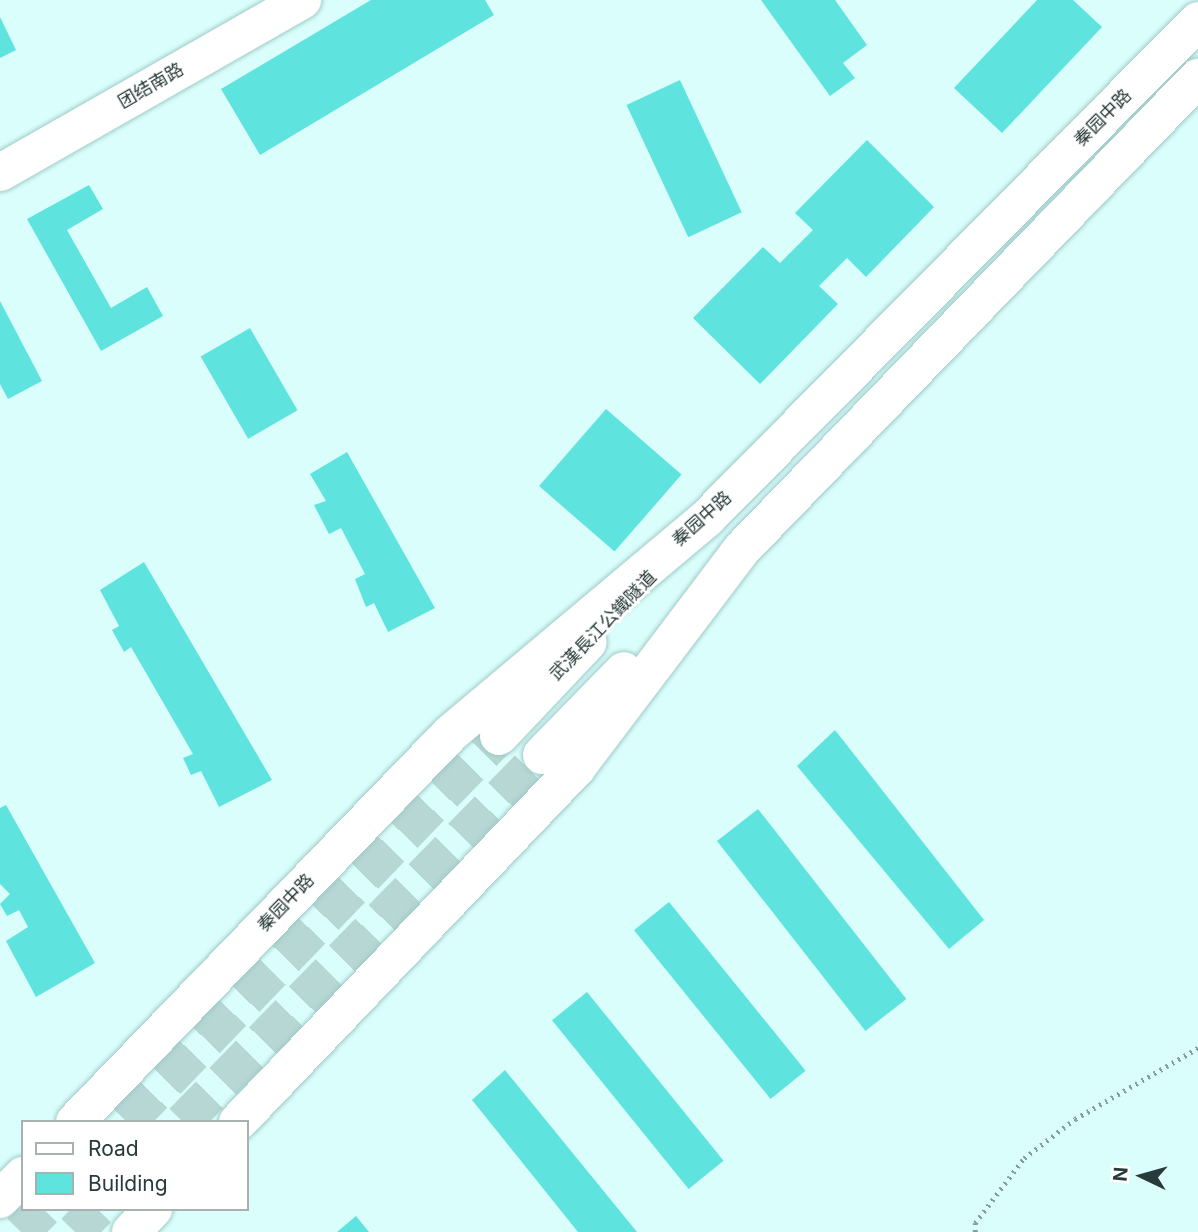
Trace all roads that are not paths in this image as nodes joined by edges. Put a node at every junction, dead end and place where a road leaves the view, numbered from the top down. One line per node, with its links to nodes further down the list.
1 (302, 0): 4 (street, 团结南路)
2 (1198, 22): 5 (main road, 秦园中路)
3 (1198, 78): 6 (main road)
4 (0, 172)
5 (708, 517): 7 (main road, 武漢長江公鐵隧道); 9 (main road, 秦园中路)
6 (742, 549): 8 (main road); 10 (main road)
7 (499, 736)
8 (542, 755)
9 (77, 1120)
10 (240, 1120)
11 (21, 1178): 12 (main road)
12 (0, 1199)
13 (151, 1211): 14 (main road)
14 (131, 1232)

